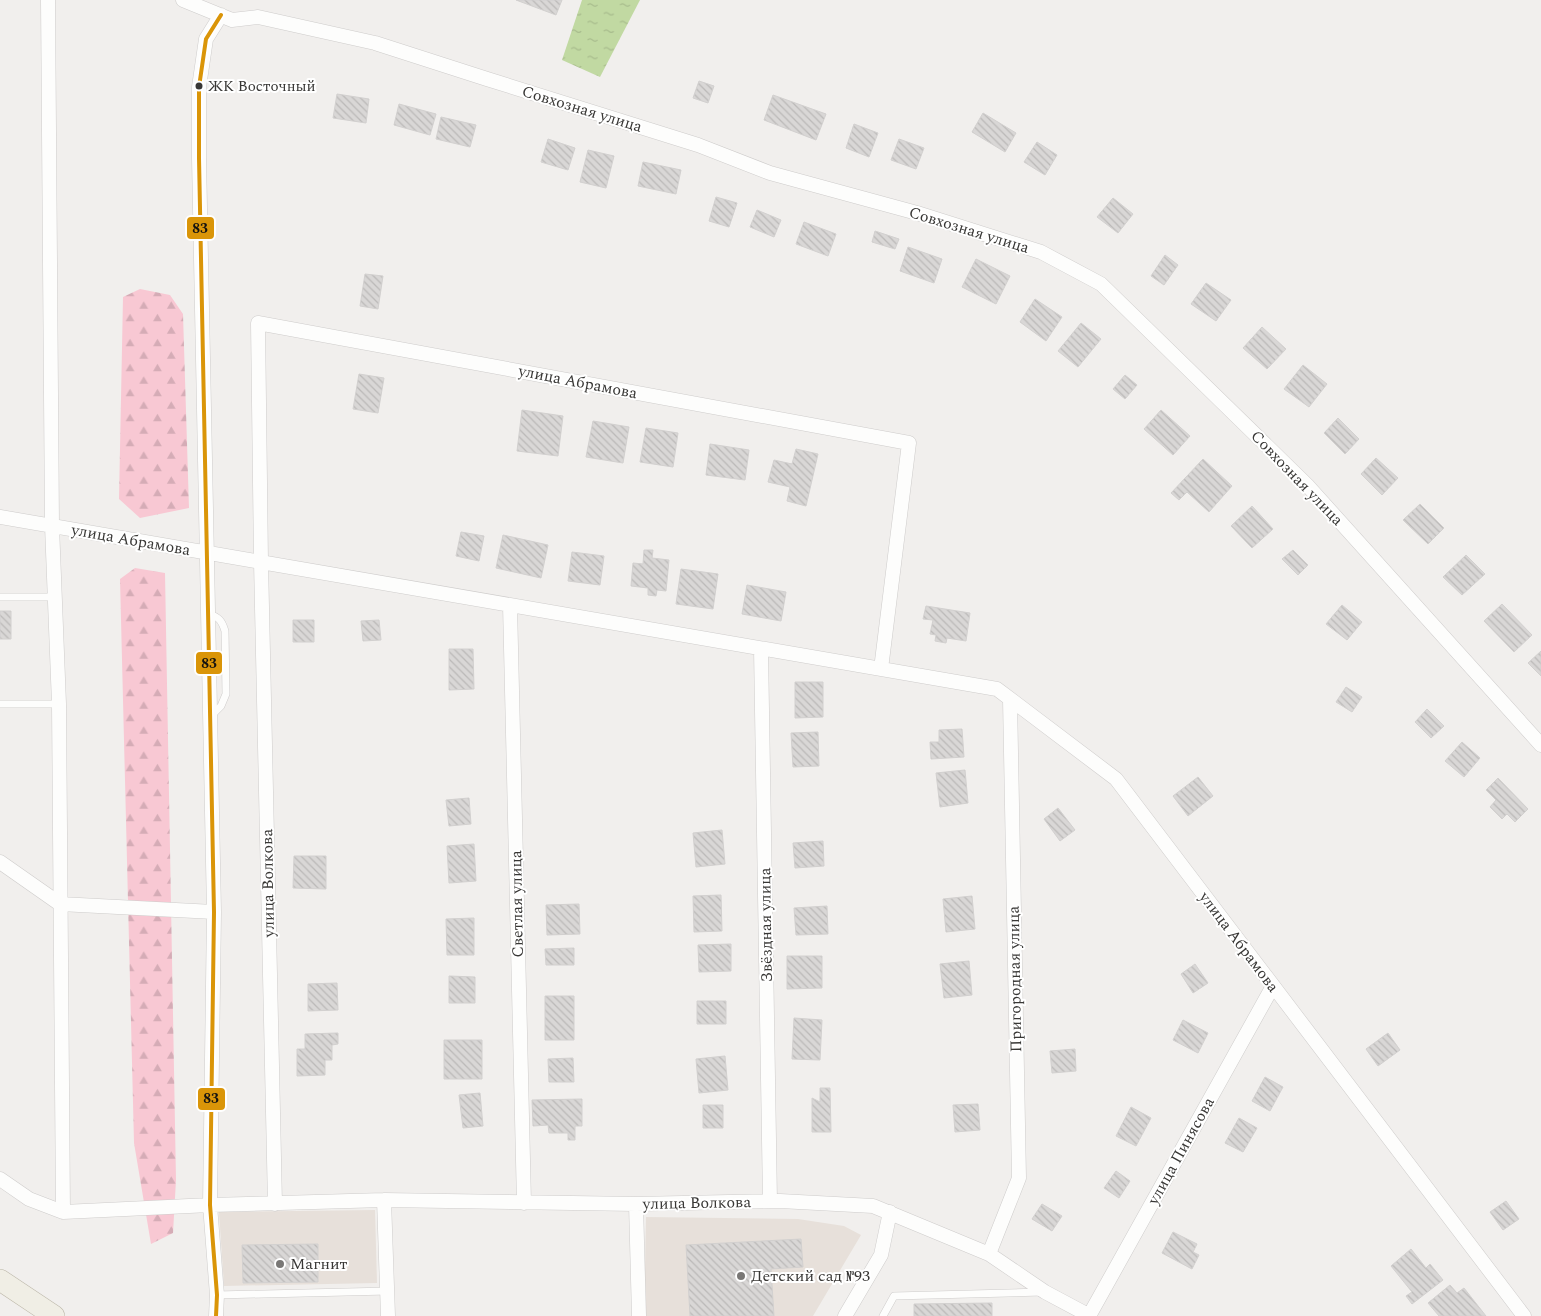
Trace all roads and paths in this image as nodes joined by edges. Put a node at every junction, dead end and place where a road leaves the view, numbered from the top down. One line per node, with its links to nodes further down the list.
1 (48, 0): 5 (street)
2 (184, 0): 3 (street, Совхозная улица)
3 (220, 15): 6 (street); 16 (street, Совхозная улица)
4 (0, 517): 5 (street, улица Абрамова)
5 (52, 526): 6 (street, улица Абрамова); 9 (street)
6 (208, 553): 7 (street, улица Абрамова); 19 (street)
7 (261, 562): 10 (street, улица Абрамова); 12 (street, улица Абрамова); 25 (street, улица Волкова)
8 (0, 597): 9 (lane)
9 (56, 597): 15 (street)
10 (510, 605): 11 (street, улица Абрамова); 24 (street, Светлая улица)
11 (761, 649): 12 (street, улица Абрамова); 23 (street, Звёздная улица)
12 (881, 669): 13 (street, улица Абрамова)
13 (1010, 699): 20 (street, улица Абрамова); 30 (street, Пригородная улица)
14 (0, 704): 15 (lane)
15 (59, 704): 18 (street)
16 (1541, 745)
17 (0, 862): 18 (street)
18 (60, 904): 19 (street); 28 (street)
19 (214, 912): 27 (street)
20 (1273, 986): 41 (street, улица Пинясова); 42 (street, улица Абрамова)
21 (0, 1179): 28 (street)
22 (384, 1200): 24 (street, улица Волкова); 25 (street, улица Волкова); 32 (street)
23 (770, 1201): 26 (street, улица Волкова); 29 (street, улица Волкова)
24 (524, 1203): 26 (street, улица Волкова)
25 (275, 1204): 27 (street, улица Волкова)
26 (636, 1204): 38 (street)
27 (210, 1205): 28 (street, улица Волкова); 34 (street)
28 (63, 1212)
29 (890, 1212): 30 (street, улица Волкова); 39 (street)
30 (989, 1254): 33 (street, улица Волкова)
31 (0, 1280): 35 (main road)
32 (388, 1291): 34 (lane); 37 (street)
33 (1045, 1292): 40 (lane); 41 (street, улица Волкова)
34 (217, 1295): 36 (street)
35 (54, 1316)
36 (216, 1316)
37 (388, 1316)
38 (639, 1316)
39 (845, 1316)
40 (883, 1316)
41 (1089, 1316)
42 (1524, 1316)

